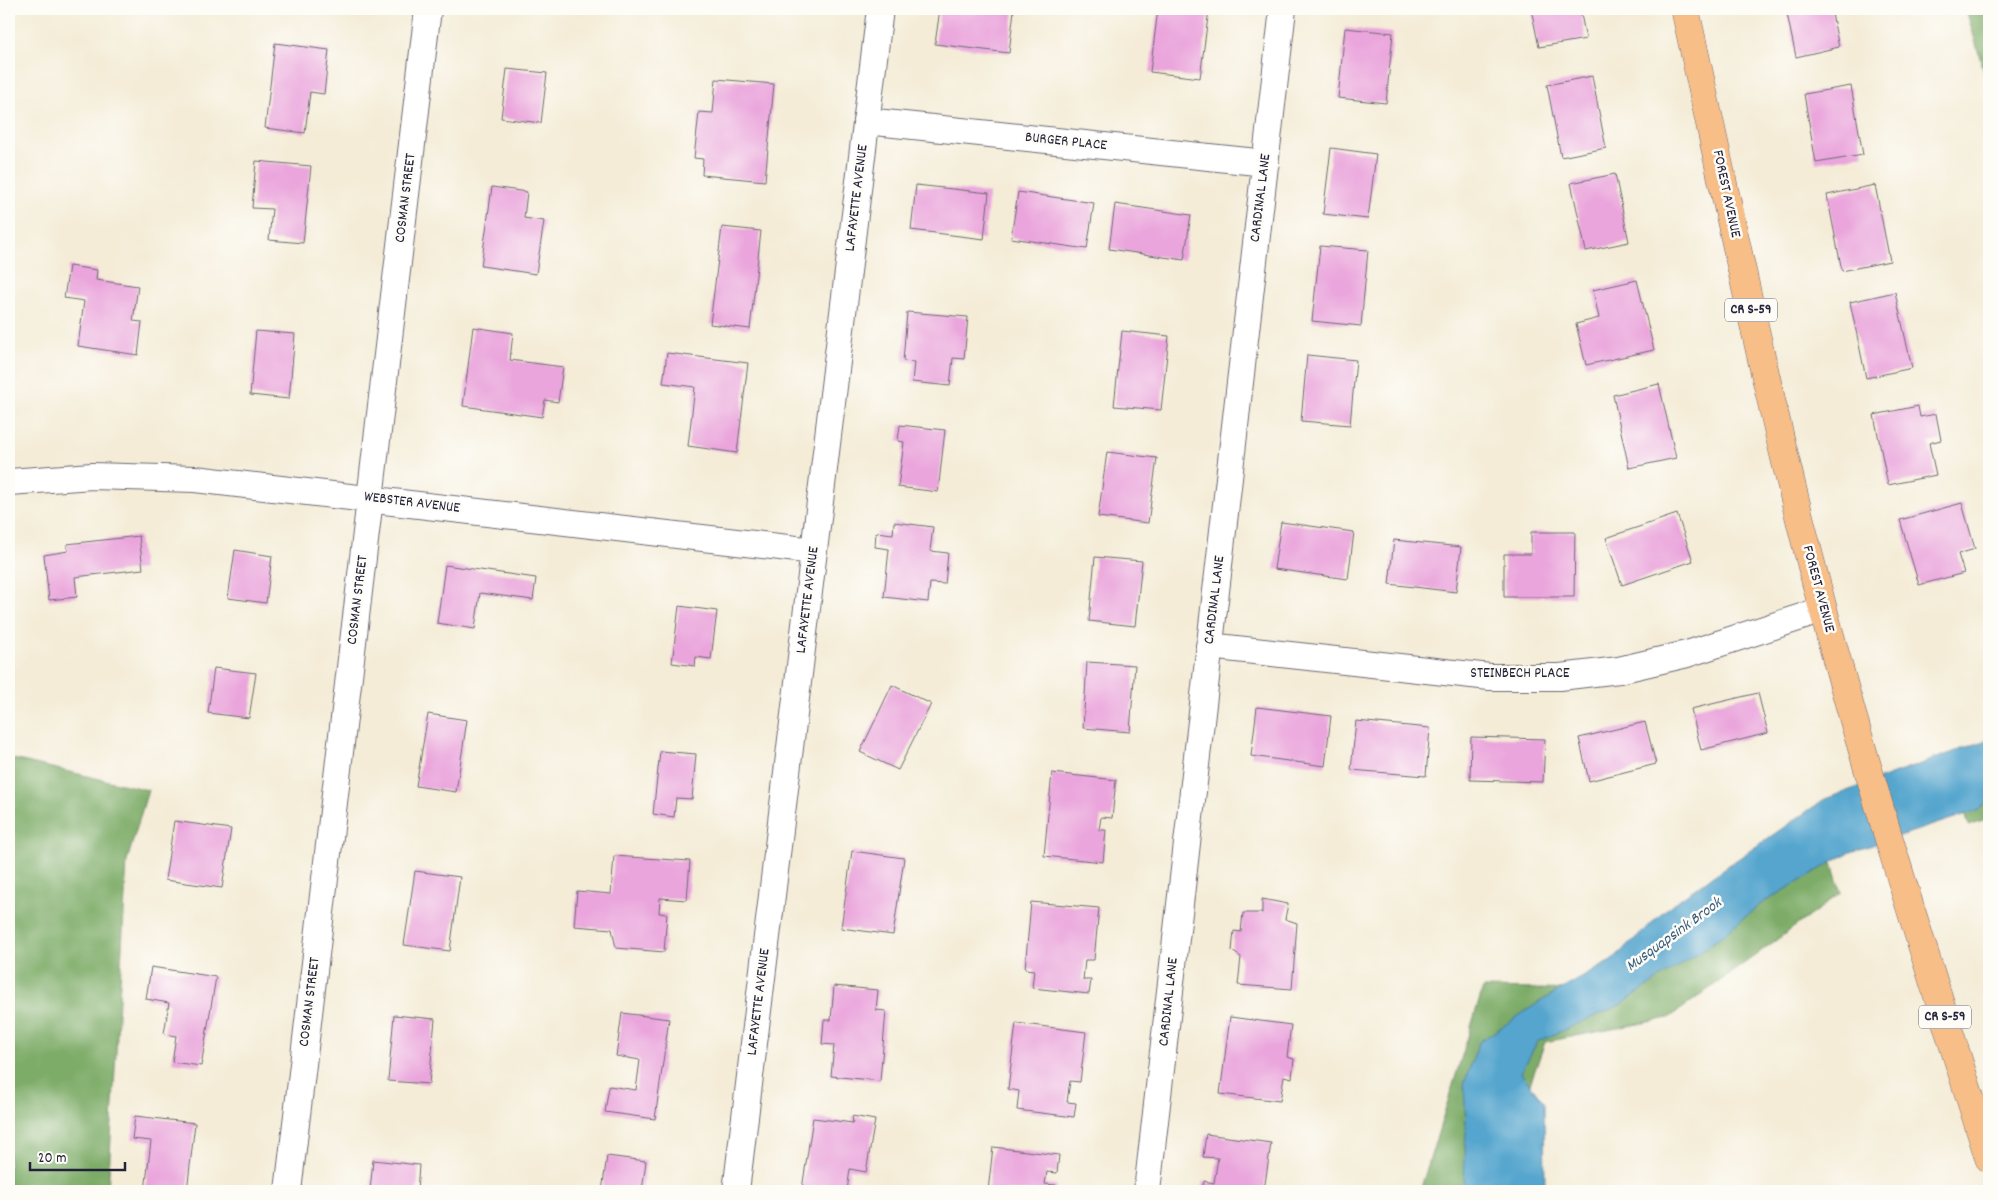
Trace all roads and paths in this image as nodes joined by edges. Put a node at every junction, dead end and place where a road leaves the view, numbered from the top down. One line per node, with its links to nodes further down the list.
1 (428, 9): 8 (street, COSMAN STREET)
2 (880, 9): 5 (street, LAFAYETTE AVENUE)
3 (1284, 9): 6 (street, CARDINAL LANE)
4 (1685, 9): 10 (main road, FOREST AVENUE / CR S-59)
5 (866, 121): 6 (street, BURGER PLACE); 9 (street, LAFAYETTE AVENUE)
6 (1266, 163): 11 (street, CARDINAL LANE)
7 (9, 482): 8 (street, WEBSTER AVENUE)
8 (370, 498): 9 (street, WEBSTER AVENUE); 13 (street, COSMAN STREET)
9 (814, 551): 14 (street, LAFAYETTE AVENUE)
10 (1823, 610): 11 (street, STEINBECH PLACE); 12 (main road, FOREST AVENUE / CR S-59)
11 (1209, 646): 15 (street, CARDINAL LANE)
12 (1989, 1158)
13 (288, 1191)
14 (736, 1191)
15 (1147, 1191)

